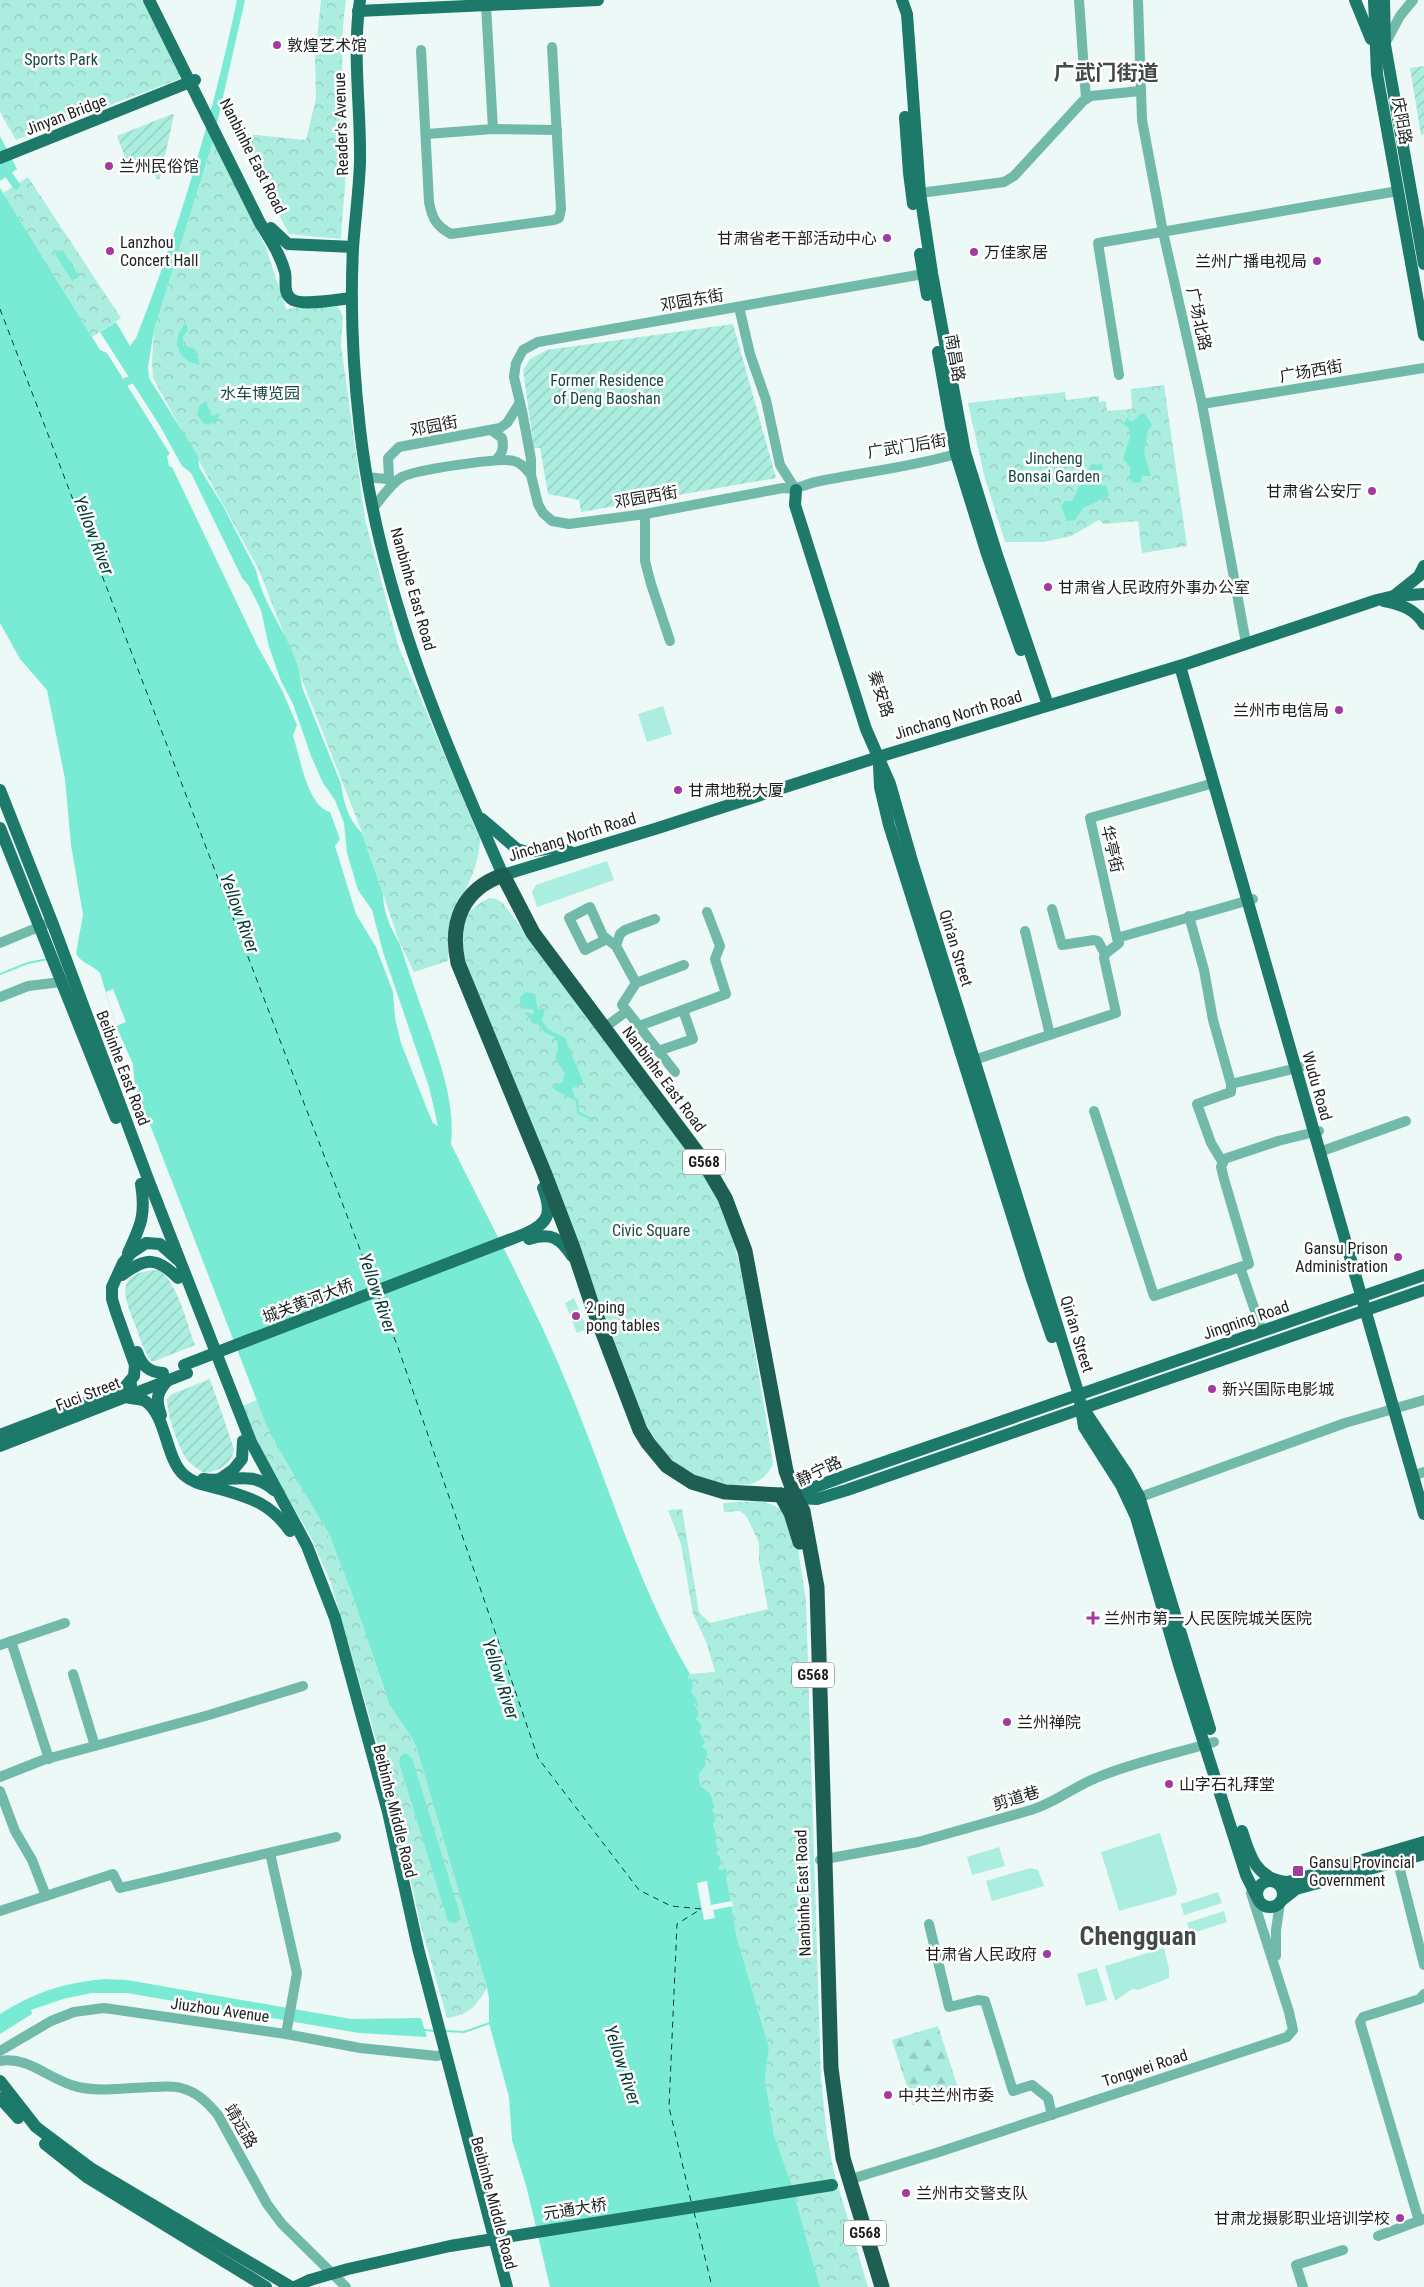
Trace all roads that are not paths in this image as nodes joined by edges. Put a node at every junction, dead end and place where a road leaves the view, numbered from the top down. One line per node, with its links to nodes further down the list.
1 (149, 0): 17 (main road, Nanbinhe East Road)
2 (156, 0): 17 (main road, Nanbinhe East Road)
3 (598, 0): 11 (main road)
4 (1079, 0): 20 (street)
5 (1138, 0): 18 (street, 广场北路)
6 (1355, 0): 16 (main road)
7 (1374, 0): 16 (main road, 庆阳路)
8 (1384, 0): 13 (main road, 庆阳路)
9 (1413, 0): 13 (street)
10 (902, 1): 28 (main road, 南昌路); 32 (main road, 南昌路)
11 (486, 5): 12 (main road); 21 (street)
12 (359, 6): 30 (main road, Reader's Avenue)
13 (1385, 45): 31 (main road, 庆阳路)
14 (552, 47): 22 (street)
15 (421, 50): 23 (street)
16 (1376, 62): 27 (main road, 庆阳路)
17 (191, 78): 19 (main road); 24 (main road, Nanbinhe East Road)
18 (1140, 91): 20 (street); 29 (street, 广场北路)
19 (142, 99): 25 (main road, Jinyan Bridge); 26 (main road, Jinyan Bridge)
20 (1086, 99): 28 (street)
21 (493, 129): 22 (street); 23 (street)
22 (557, 130): 23 (street)
23 (427, 134)
24 (219, 135): 30 (main road, Nanbinhe East Road); 33 (main road, Nanbinhe East Road)
25 (0, 149)
26 (0, 158)
27 (1398, 191): 29 (street); 35 (main road, 庆阳路)
28 (920, 192): 41 (main road, 南昌路)
29 (1163, 232): 37 (street); 39 (street, 广场北路)
30 (353, 247): 33 (main road, Nanbinhe East Road)
31 (1424, 264)
32 (923, 274): 34 (street, 邓园东街); 41 (main road, 南昌路)
33 (352, 298): 44 (main road, Nanbinhe East Road)
34 (739, 307): 38 (street, 邓园东街); 45 (street)
35 (1424, 335)
36 (1424, 368): 39 (street, 广场西街)
37 (1119, 375)
38 (519, 404): 40 (street, 邓园街); 43 (street, 邓园东街)
39 (1202, 404): 54 (street, 广场北路)
40 (491, 430): 42 (street); 44 (street, 邓园街)
41 (961, 453): 45 (street, 广武门后街); 56 (main road, 南昌路)
42 (497, 459): 43 (street); 46 (street)
43 (531, 476): 47 (street, 邓园西街)
44 (367, 477): 46 (main road, Nanbinhe East Road)
45 (796, 490): 47 (street, 邓园西街); 57 (main road, 秦安路)
46 (373, 508): 60 (main road, Nanbinhe East Road)
47 (645, 514): 53 (street)
48 (1424, 566): 50 (main road)
49 (1424, 594): 50 (main road, Jinchang North Road)
50 (1394, 596): 51 (main road, Jinchang North Road)
51 (1377, 600): 52 (main road); 54 (main road, Jinchang North Road)
52 (1424, 624)
53 (670, 641)
54 (1246, 643): 55 (main road, Jinchang North Road)
55 (1183, 665): 56 (main road, Jinchang North Road); 58 (main road, Wudu Road); 64 (main road, Wudu Road)
56 (1044, 706): 57 (main road, Jinchang North Road)
57 (879, 757): 62 (main road, Jinchang North Road); 87 (main road, Qin'an Street); 114 (main road, Qin'an Street)
58 (1214, 784): 64 (main road, Wudu Road); 72 (street, 华亭街)
59 (0, 790): 69 (main road, Beibinhe East Road)
60 (477, 813): 62 (main road); 63 (main road, Nanbinhe East Road)
61 (0, 828): 70 (main road, Beibinhe East Road)
62 (573, 853): 63 (main road, Jinchang North Road)
63 (503, 874): 84 (highway, Nanbinhe East Road / G568); 91 (highway)
64 (1250, 899): 67 (street); 88 (main road, Wudu Road)
65 (1052, 909): 76 (street)
66 (707, 912): 81 (street)
67 (1189, 916): 72 (street); 90 (street)
68 (655, 919): 75 (street)
69 (53, 926): 70 (street); 98 (main road, Beibinhe East Road)
70 (41, 931): 74 (street); 78 (main road, Beibinhe East Road)
71 (1025, 931): 85 (street)
72 (1117, 938): 76 (street)
73 (607, 940): 75 (street)
74 (0, 942)
75 (616, 946): 79 (street)
76 (1106, 954): 85 (street)
77 (684, 965): 79 (street)
78 (58, 977): 80 (street); 97 (main road, Beibinhe East Road)
79 (636, 983): 82 (street)
80 (0, 997)
81 (683, 1010): 83 (street); 86 (street)
82 (627, 1011): 83 (street); 84 (street)
83 (639, 1026): 86 (street)
84 (604, 1028): 130 (highway, Nanbinhe East Road / G568)
85 (1050, 1035): 87 (street)
86 (658, 1051): 89 (street)
87 (974, 1060): 114 (main road, Qin'an Street)
88 (1298, 1067): 90 (street); 94 (main road, Wudu Road)
89 (675, 1072)
90 (1231, 1084): 96 (street)
91 (509, 1092): 99 (main road); 105 (highway)
92 (1094, 1110): 101 (street)
93 (1406, 1121): 95 (street)
94 (1317, 1132): 95 (main road, Wudu Road); 96 (street); 107 (main road, Wudu Road)
95 (1324, 1150): 107 (main road, Wudu Road)
96 (1223, 1163): 101 (street)
97 (142, 1184): 100 (main road, Beibinhe East Road); 102 (main road)
98 (159, 1208): 100 (main road); 103 (main road, Beibinhe East Road)
99 (528, 1236): 105 (main road); 111 (main road, 城关黄河大桥)
100 (161, 1241): 102 (main road); 103 (main road)
101 (1240, 1267): 109 (street)
102 (123, 1269): 103 (main road); 112 (main road); 113 (main road)
103 (180, 1272): 110 (main road, Beibinhe East Road)
104 (1424, 1275): 107 (main road, Jingning Road)
105 (584, 1283): 129 (highway)
106 (1424, 1290): 108 (main road, Jingning Road)
107 (1363, 1296): 108 (main road, Wudu Road); 109 (main road, Jingning Road)
108 (1367, 1310): 116 (main road, Wudu Road); 117 (main road, Jingning Road)
109 (1262, 1331): 114 (main road, Jingning Road)
110 (214, 1358): 121 (main road, Beibinhe Middle Road); 124 (main road, Beibinhe Middle Road)
111 (186, 1369): 112 (main road, Fuci Street)
112 (166, 1376): 113 (main road, Fuci Street); 127 (main road)
113 (125, 1392): 118 (main road, Fuci Street); 127 (main road)
114 (1079, 1395): 117 (main road); 130 (main road, 静宁路)
115 (1424, 1400): 116 (street)
116 (1396, 1407): 125 (main road, Wudu Road); 131 (street)
117 (1083, 1408): 130 (main road, 静宁路); 131 (main road)
118 (61, 1417): 119 (main road); 120 (main road, Fuci Street); 122 (main road, Fuci Street); 123 (main road)
119 (0, 1430)
120 (0, 1436)
121 (243, 1441): 126 (main road, Beibinhe Middle Road); 127 (main road)
122 (0, 1446)
123 (0, 1452)
124 (257, 1456): 126 (main road); 132 (main road, Beibinhe Middle Road)
125 (1418, 1474): 128 (main road, Wudu Road); 133 (main road, Wudu Road)
126 (257, 1476): 127 (main road); 132 (main road); 134 (main road, Beibinhe Middle Road)
127 (220, 1484): 134 (main road)
128 (1424, 1494)
129 (781, 1495): 130 (highway); 149 (highway, Nanbinhe East Road / G568)
130 (796, 1498): 149 (highway, Nanbinhe East Road / G568)
131 (1134, 1499): 140 (main road)
132 (281, 1501): 162 (main road, Beibinhe Middle Road)
133 (1424, 1514)
134 (290, 1531): 162 (main road, Beibinhe Middle Road)
135 (65, 1623): 136 (street)
136 (11, 1641): 137 (street); 142 (street)
137 (0, 1645)
138 (73, 1674): 141 (street)
139 (303, 1686): 141 (street)
140 (1210, 1743): 149 (street, 剪道巷); 151 (main road); 152 (main road)
141 (95, 1746): 142 (street)
142 (49, 1759): 143 (street)
143 (0, 1777)
144 (0, 1792): 153 (street)
145 (336, 1837): 147 (street)
146 (1424, 1842): 152 (main road)
147 (270, 1853): 153 (street); 163 (street)
148 (1424, 1854): 150 (main road)
149 (822, 1860): 170 (highway, Nanbinhe East Road / G568)
150 (1398, 1862): 155 (main road); 159 (street)
151 (1246, 1875): 154 (main road); 157 (street, Tongwei Road)
152 (1274, 1881): 154 (main road); 155 (main road)
153 (46, 1896): 156 (street)
154 (1258, 1899): 155 (main road); 157 (street)
155 (1281, 1902): 160 (street)
156 (0, 1911)
157 (1261, 1923): 160 (street, Tongwei Road)
158 (928, 1924): 169 (street)
159 (1424, 1965)
160 (1276, 1967): 169 (street, Tongwei Road)
161 (1424, 1994): 171 (street)
162 (433, 2022): 165 (main road, Beibinhe Middle Road)
163 (286, 2031): 164 (street, Jiuzhou Avenue); 165 (street, Jiuzhou Avenue)
164 (0, 2051)
165 (441, 2055): 174 (main road, Beibinhe Middle Road)
166 (0, 2061): 178 (street, 靖远路)
167 (0, 2081): 176 (main road)
168 (0, 2098): 175 (main road)
169 (1052, 2114): 170 (street, Tongwei Road)
170 (841, 2182): 177 (main road, 元通大桥, bridge); 179 (highway, Nanbinhe East Road / G568); 180 (highway, Nanbinhe East Road / G568)
171 (1422, 2220): 172 (street)
172 (1378, 2236)
173 (1344, 2250): 181 (street)
174 (505, 2285)
175 (266, 2287)
176 (291, 2287)
177 (295, 2287)
178 (346, 2287)
179 (876, 2287)
180 (882, 2287)
181 (1303, 2287)

